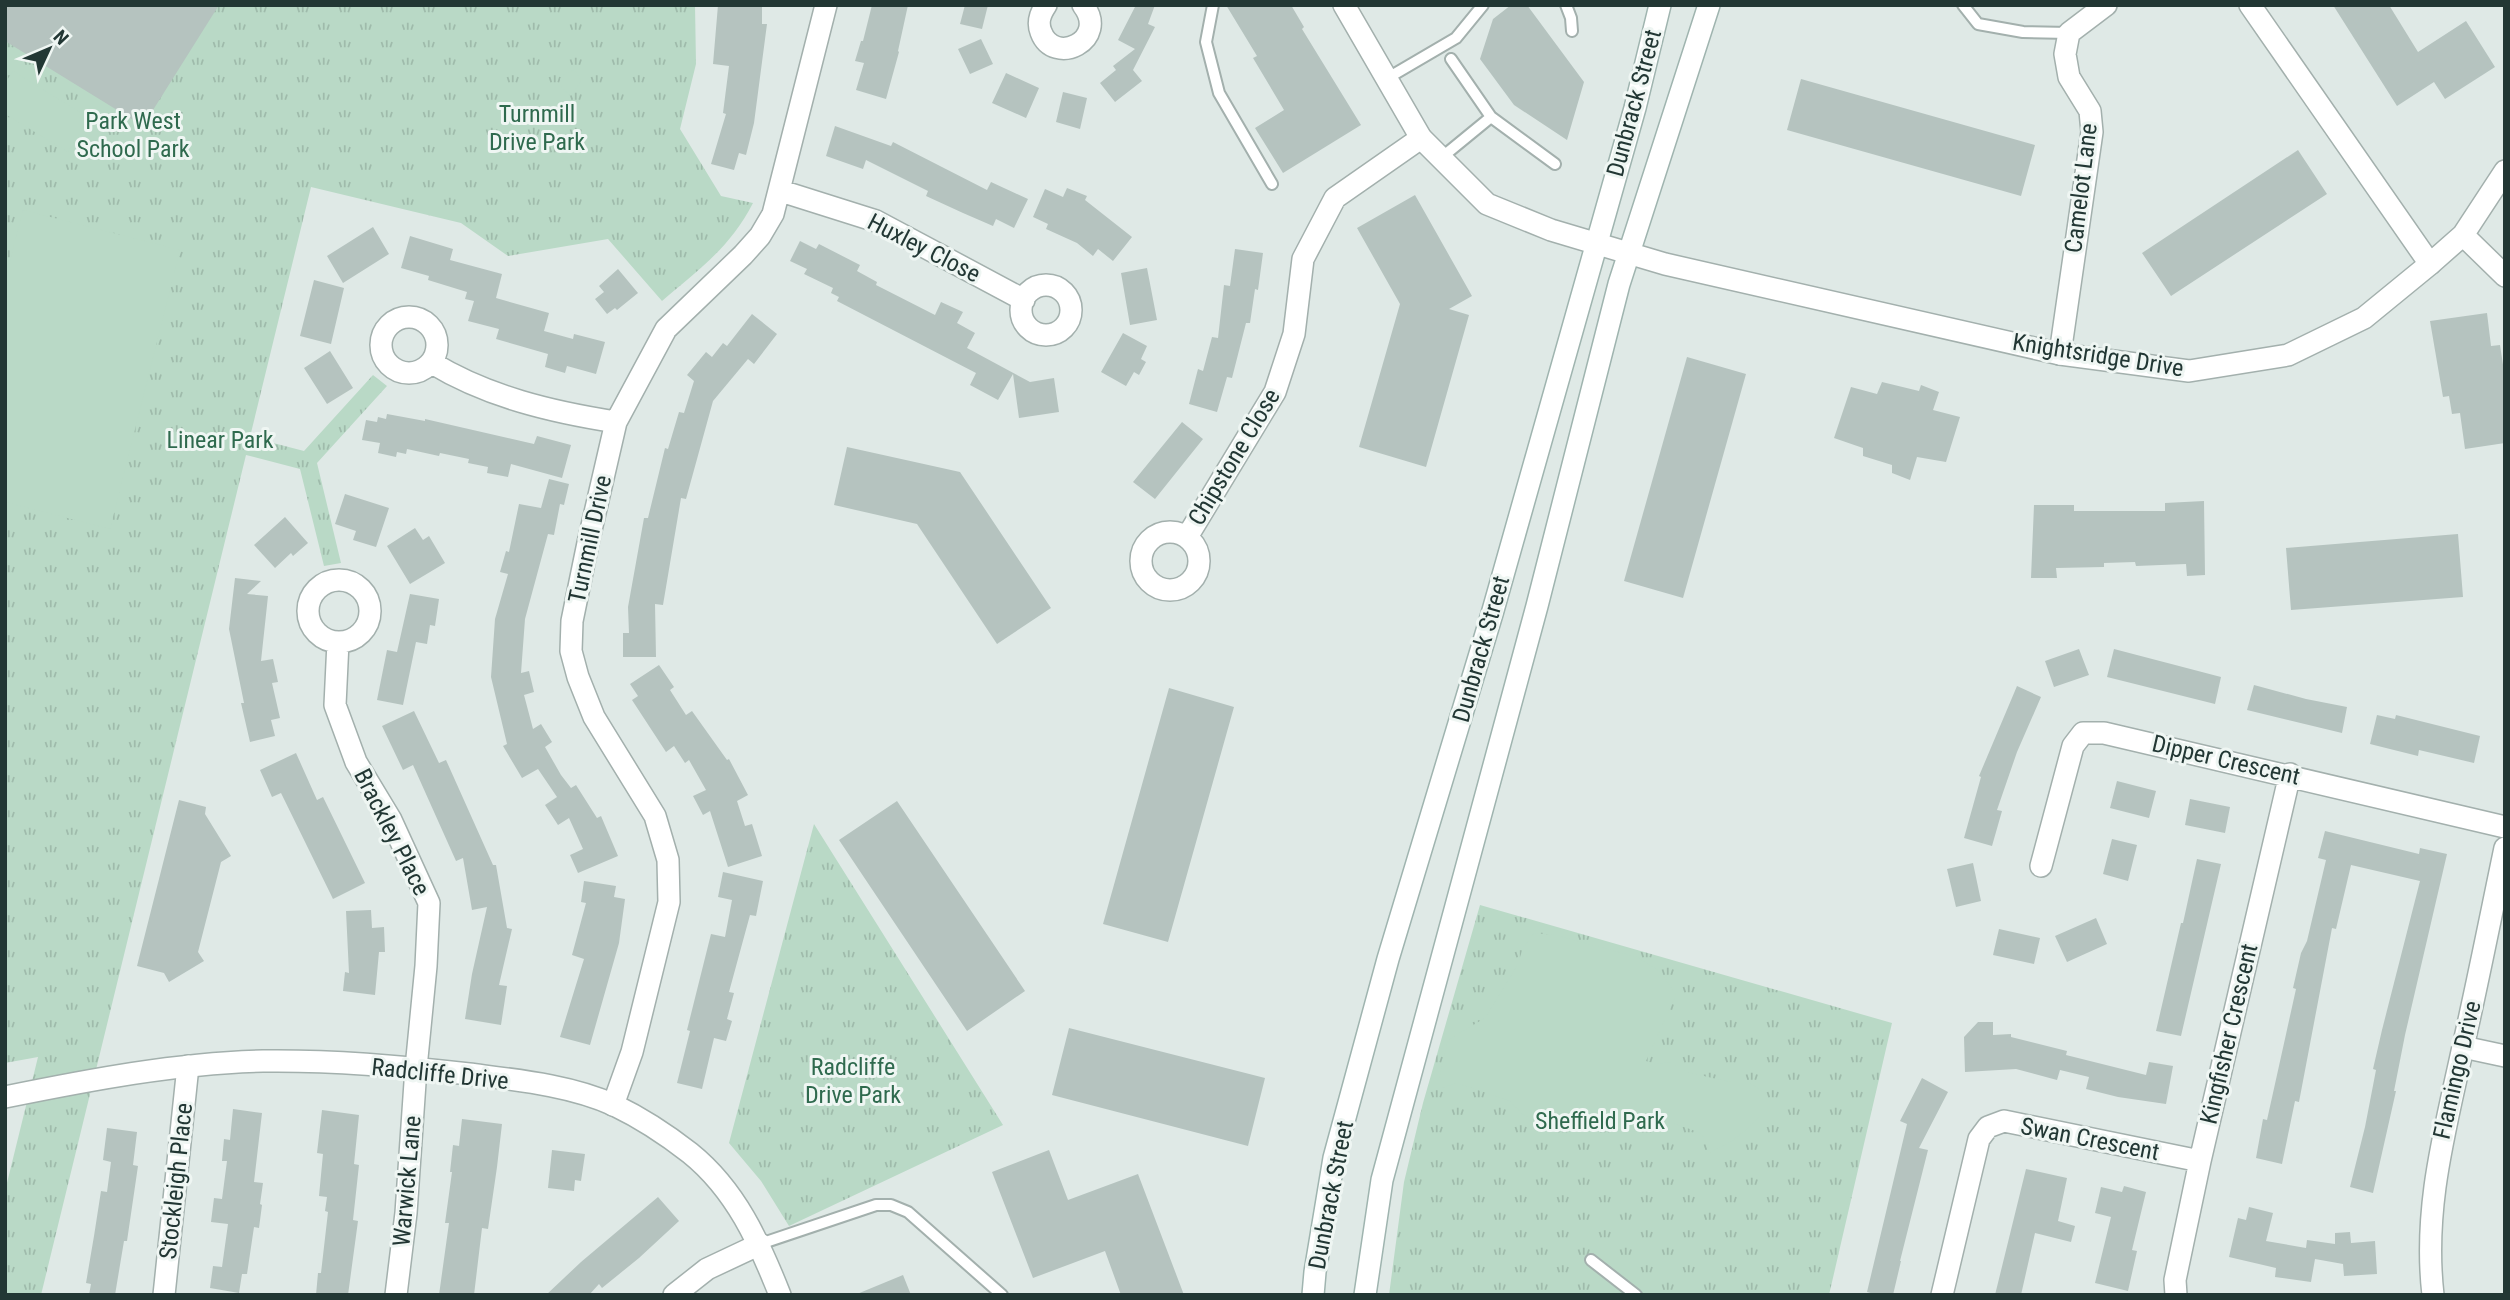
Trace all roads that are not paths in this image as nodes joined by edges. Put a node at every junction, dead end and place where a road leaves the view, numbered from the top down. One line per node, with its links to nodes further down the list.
1 (826, 5): 23 (street, Turnmill Drive)
2 (1046, 5): 3 (street)
3 (1083, 5)
4 (1213, 5): 22 (lane)
5 (1344, 5): 16 (street, Knightsridge Drive)
6 (1483, 5): 16 (lane)
7 (1566, 5): 13 (lane)
8 (1660, 5): 25 (street, Dunbrack Street)
9 (1709, 5): 26 (street, Dunbrack Street)
10 (1963, 5): 14 (lane)
11 (2106, 5): 14 (street)
12 (2250, 5): 27 (street)
13 (1572, 31)
14 (2069, 33): 30 (street, Camelot Lane)
15 (1451, 59): 17 (lane)
16 (1387, 79): 18 (street, Knightsridge Drive)
17 (1490, 117): 19 (lane); 20 (lane)
18 (1421, 138): 19 (street, Knightsridge Drive); 33 (street, Chipstone Close)
19 (1441, 158): 25 (street, Knightsridge Drive)
20 (1555, 164)
21 (2505, 171): 24 (street, Knightsridge Drive)
22 (1272, 184)
23 (781, 191): 29 (street, Huxley Close); 32 (street, Turnmill Drive)
24 (2463, 235): 27 (street, Knightsridge Drive); 28 (street)
25 (1595, 243): 26 (street, Knightsridge Drive); 53 (street, Dunbrack Street)
26 (1628, 253): 30 (street, Knightsridge Drive); 54 (street, Dunbrack Street)
27 (2430, 264): 30 (street, Knightsridge Drive)
28 (2505, 276)
29 (1024, 300)
30 (2060, 354)
31 (432, 363): 32 (street)
32 (616, 422): 44 (street, Turnmill Drive)
33 (1187, 537)
34 (338, 642): 42 (street, Brackley Place)
35 (2290, 775): 36 (street, Dipper Crescent); 38 (street, Dipper Crescent); 45 (street, Kingfisher Crescent)
36 (2505, 827)
37 (2505, 848): 39 (street, Flamingo Drive)
38 (2041, 866)
39 (2463, 1046): 40 (street); 58 (street, Flamingo Drive)
40 (2505, 1056)
41 (188, 1066): 42 (street, Radcliffe Drive); 43 (street, Radcliffe Drive); 48 (street, Stockleigh Place)
42 (416, 1068): 44 (street, Radcliffe Drive); 49 (street, Warwick Lane)
43 (5, 1097)
44 (613, 1105): 46 (street, Radcliffe Drive)
45 (2200, 1161): 56 (street, Swan Crescent); 57 (street, Kingfisher Crescent)
46 (760, 1244): 50 (street); 51 (street, Radcliffe Drive); 52 (lane)
47 (1591, 1259): 55 (lane)
48 (164, 1295)
49 (396, 1295)
50 (674, 1295)
51 (780, 1295)
52 (1002, 1295)
53 (1313, 1295)
54 (1365, 1295)
55 (1636, 1295)
56 (1942, 1295)
57 (2176, 1295)
58 (2433, 1295)

